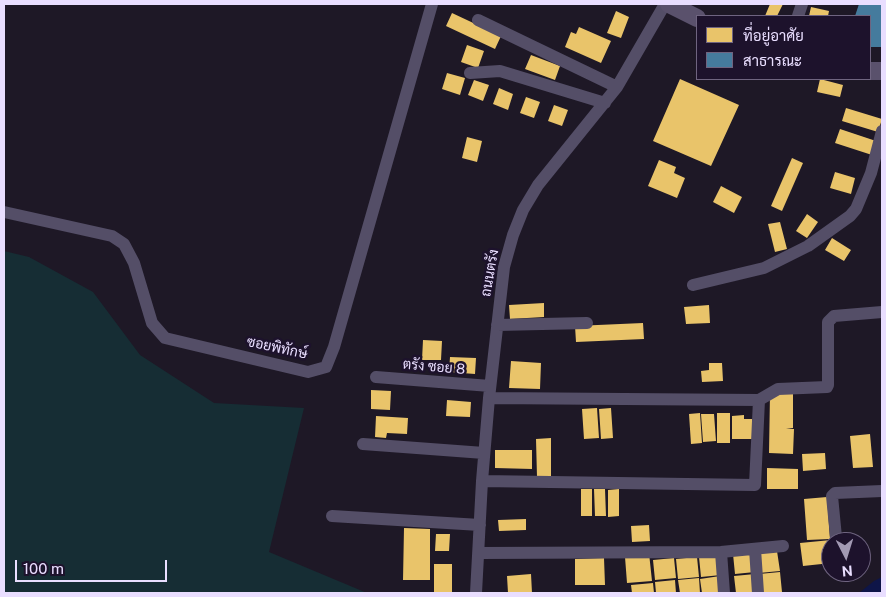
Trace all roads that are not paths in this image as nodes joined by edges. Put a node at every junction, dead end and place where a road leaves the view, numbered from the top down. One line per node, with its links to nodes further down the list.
1 (432, 4): 11 (street, ซอยพิทักษ์)
2 (665, 4): 7 (street, ถนนตรัง)
3 (669, 4): 4 (street)
4 (696, 18)
5 (478, 20): 7 (street)
6 (470, 73): 8 (street)
7 (617, 87): 8 (street, ถนนตรัง)
8 (605, 103): 15 (street, ถนนตรัง)
9 (882, 132): 10 (street)
10 (880, 146): 12 (street)
11 (4, 212)
12 (693, 285)
13 (882, 312): 18 (street)
14 (587, 323): 15 (street)
15 (497, 325): 17 (street, ถนนตรัง)
16 (376, 377): 17 (street, ตรัง ซอย 8)
17 (490, 392): 18 (street, ตรัง ซอย 8); 20 (street, ถนนตรัง)
18 (759, 400): 21 (street)
19 (363, 444): 20 (street)
20 (484, 453): 21 (street, ถนนตรัง)
21 (482, 481): 24 (street, ถนนตรัง)
22 (882, 491): 25 (street)
23 (332, 516): 24 (street)
24 (480, 525): 29 (street, ถนนตรัง)
25 (836, 532)
26 (783, 546): 27 (street)
27 (755, 549): 28 (street); 32 (street)
28 (722, 552): 29 (street); 31 (street)
29 (479, 553): 30 (street, ถนนตรัง)
30 (476, 593)
31 (724, 593)
32 (758, 593)

